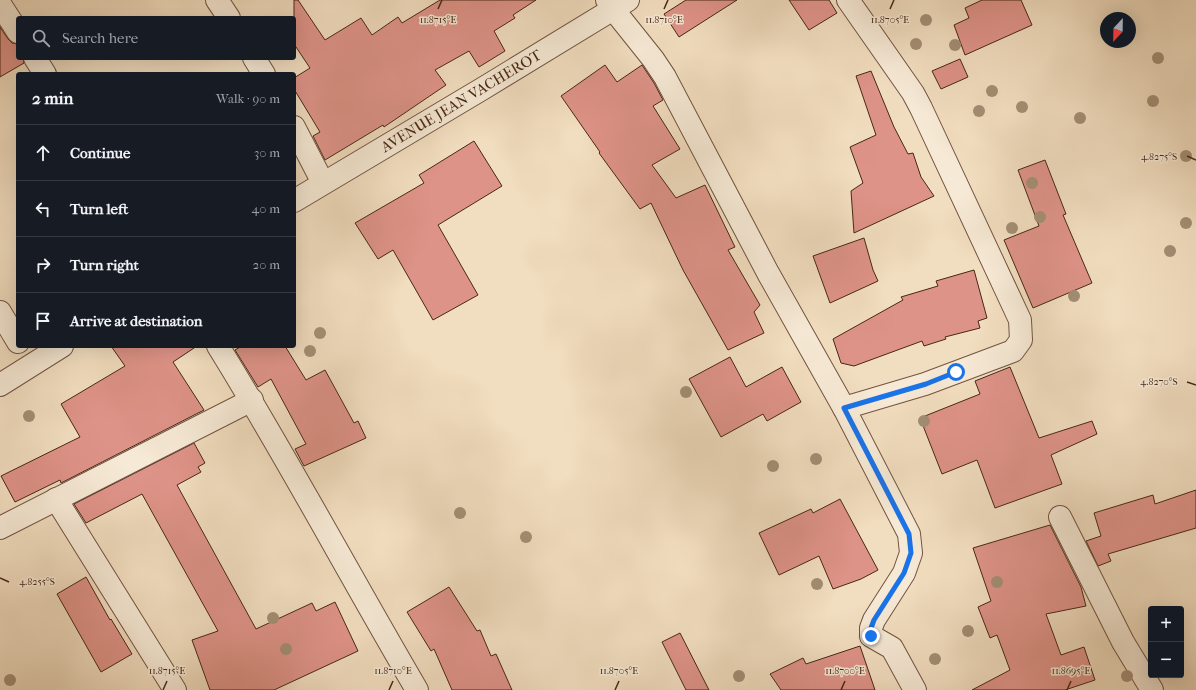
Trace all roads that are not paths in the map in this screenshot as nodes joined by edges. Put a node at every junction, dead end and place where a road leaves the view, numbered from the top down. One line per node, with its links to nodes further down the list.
1 (217, 0): 5 (street)
2 (848, 0): 22 (street)
3 (616, 3): 12 (street, AVENUE JEAN VACHEROT); 22 (street)
4 (0, 4): 6 (street)
5 (228, 16)
6 (16, 29)
7 (36, 60): 9 (street)
8 (255, 60): 10 (street)
9 (44, 72)
10 (263, 72)
11 (296, 131): 12 (street)
12 (323, 183): 13 (street, AVENUE JEAN VACHEROT)
13 (296, 200)
14 (0, 312): 15 (street)
15 (16, 339)
16 (21, 348): 19 (street)
17 (59, 348): 19 (street)
18 (219, 348): 21 (street)
19 (32, 366): 20 (street)
20 (0, 385)
21 (252, 400): 23 (street); 27 (street)
22 (844, 408): 28 (street)
23 (56, 499): 25 (street); 26 (street)
24 (1060, 517): 29 (street)
25 (0, 528)
26 (175, 690)
27 (417, 690)
28 (915, 690)
29 (1152, 690)

